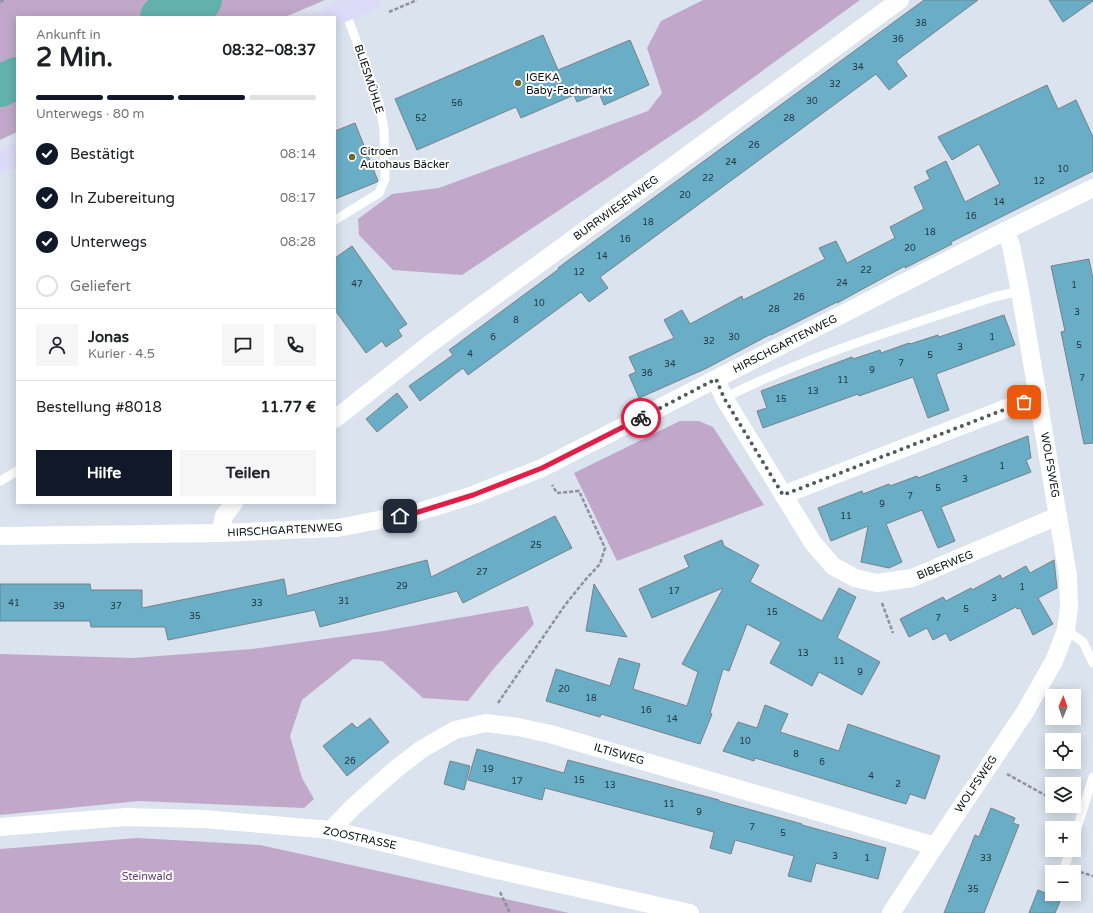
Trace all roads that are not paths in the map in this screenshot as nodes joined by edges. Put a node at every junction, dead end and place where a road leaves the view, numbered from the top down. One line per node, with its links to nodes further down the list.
1 (369, 0): 3 (main road)
2 (900, 0): 13 (street, BURRWIESENWEG)
3 (337, 14): 7 (lane, BLIESMÜHLE)
4 (16, 155): 5 (main road)
5 (0, 162)
6 (1093, 188): 8 (street, HIRSCHGARTENWEG)
7 (336, 219)
8 (1005, 231): 9 (street, WOLFSWEG); 10 (street, HIRSCHGARTENWEG)
9 (1020, 291): 11 (street, WOLFSWEG); 12 (lane, HIRSCHGARTENWEG)
10 (716, 379): 12 (street, BIBERWEG); 19 (street, HIRSCHGARTENWEG)
11 (1038, 396): 16 (street); 18 (street, WOLFSWEG)
12 (724, 398): 16 (street, BIBERWEG)
13 (336, 418)
14 (16, 472): 15 (lane)
15 (0, 481)
16 (783, 495): 18 (street, BIBERWEG)
17 (233, 504): 19 (street)
18 (1058, 516): 21 (street, WOLFSWEG)
19 (220, 533): 20 (street, HIRSCHGARTENWEG)
20 (0, 536)
21 (1066, 630): 22 (lane); 27 (street, WOLFSWEG)
22 (1093, 663)
23 (1093, 778): 24 (lane)
24 (1079, 821)
25 (0, 827): 26 (street, ZOOSTRASSE)
26 (331, 830): 27 (street, ILTISWEG); 28 (street, ZOOSTRASSE)
27 (934, 846): 29 (street, WOLFSWEG)
28 (690, 913)
29 (891, 913)

